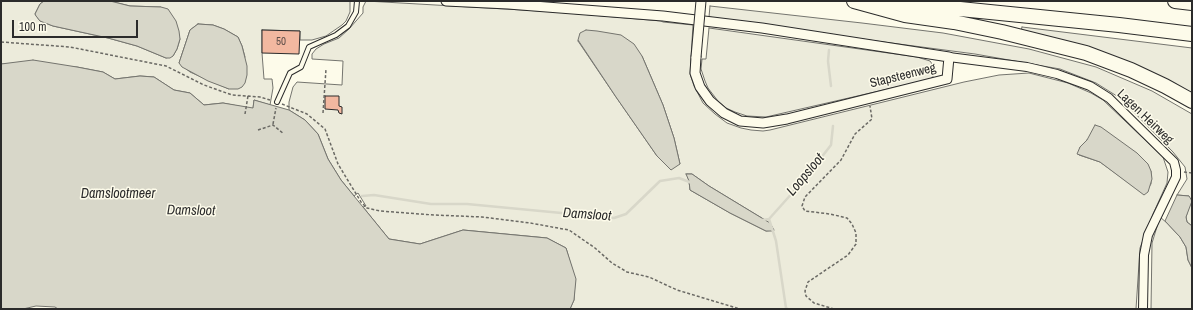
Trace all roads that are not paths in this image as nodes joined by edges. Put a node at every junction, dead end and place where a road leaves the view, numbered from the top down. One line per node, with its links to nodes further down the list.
1 (357, 1): 11 (lane)
2 (446, 1): 9 (street, Stapsteenweg)
3 (701, 1): 9 (street, Stapsteenweg, bridge)
4 (854, 1): 10 (highway)
5 (879, 1): 8 (highway)
6 (1175, 1): 7 (highway)
7 (1192, 3)
8 (1192, 34)
9 (949, 57): 12 (street, Lagen Heirweg)
10 (1192, 101)
11 (277, 102)
12 (1143, 309)

